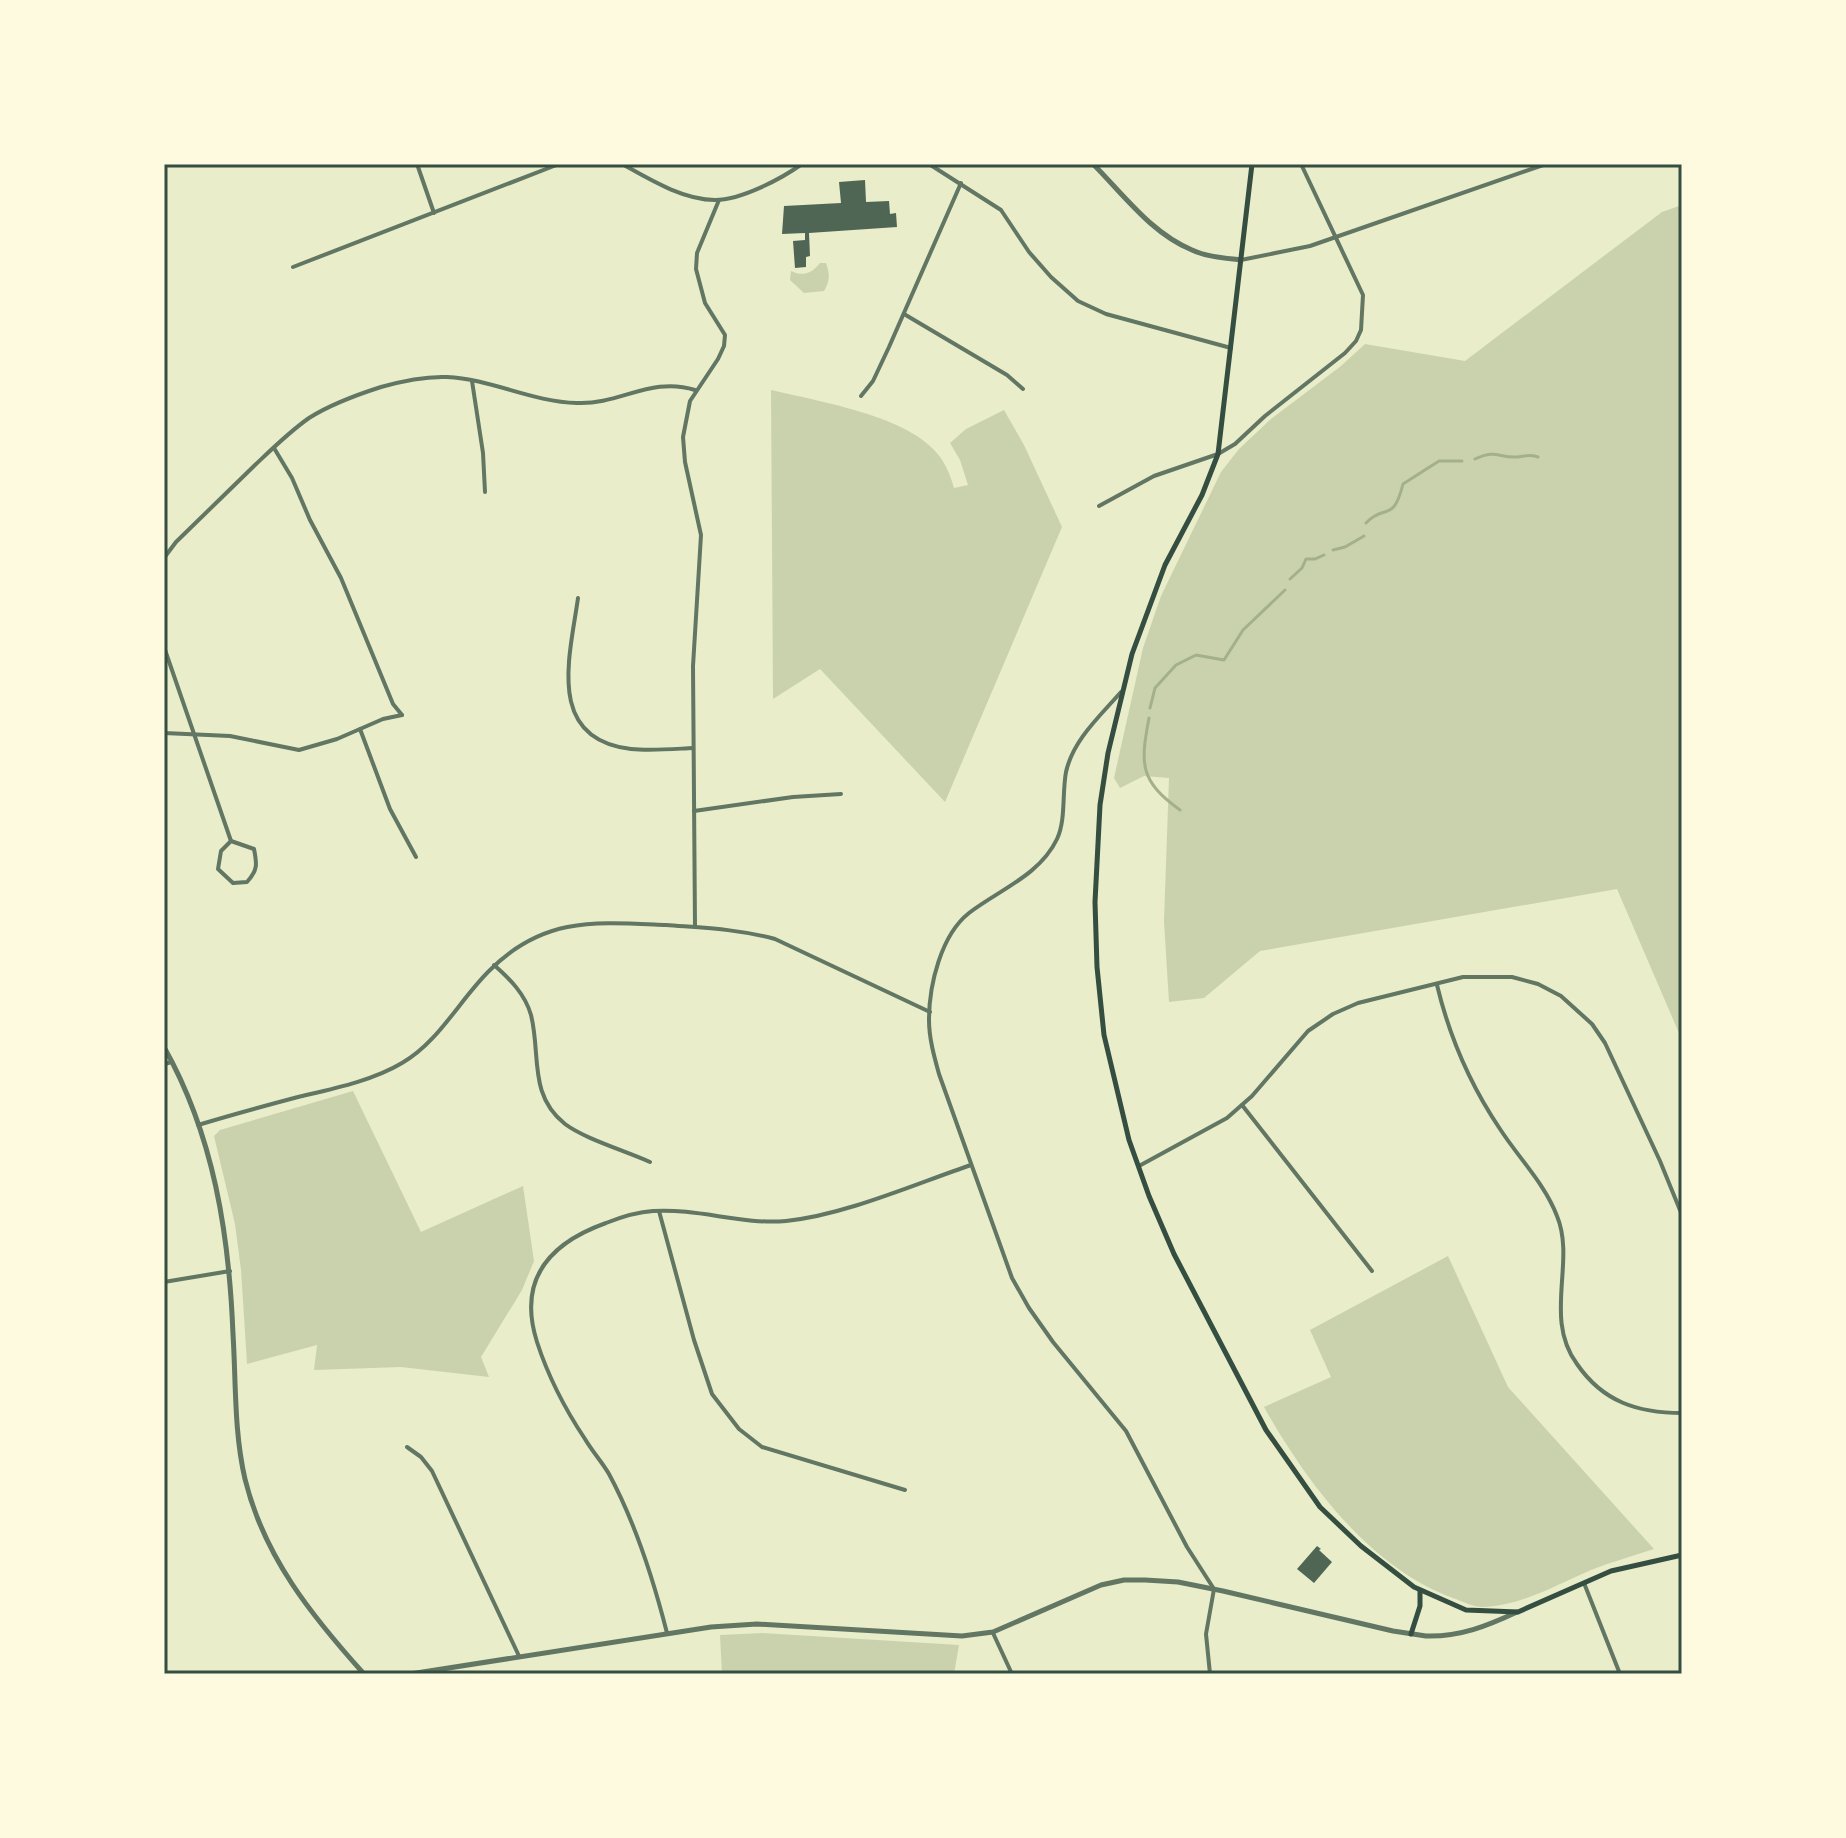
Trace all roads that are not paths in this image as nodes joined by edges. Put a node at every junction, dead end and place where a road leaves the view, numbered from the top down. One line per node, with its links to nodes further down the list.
1 (417, 164): 12 (street)
2 (559, 164): 12 (street)
3 (622, 164): 11 (street)
4 (802, 164): 11 (street)
5 (929, 164): 10 (street)
6 (1093, 164): 14 (street)
7 (1252, 164): 14 (main road)
8 (1301, 164): 13 (street)
9 (1546, 164): 13 (street)
10 (961, 183): 16 (street); 17 (street)
11 (719, 200): 20 (street)
12 (434, 213): 15 (street)
13 (1335, 237): 14 (street); 23 (street)
14 (1241, 260): 17 (main road)
15 (293, 267)
16 (904, 314): 19 (street); 21 (street)
17 (1231, 348): 23 (main road)
18 (472, 381): 20 (street); 22 (street); 24 (street)
19 (1023, 389)
20 (695, 390): 33 (street)
21 (861, 396)
22 (274, 448): 26 (street); 30 (street)
23 (1218, 454): 25 (street); 29 (main road)
24 (485, 492)
25 (1099, 506)
26 (164, 558)
27 (578, 598): 33 (street)
28 (164, 647): 32 (street)
29 (1123, 690): 41 (street); 49 (main road)
30 (360, 729): 32 (street); 37 (street)
31 (164, 733): 32 (street)
32 (194, 735): 36 (street)
33 (693, 748): 35 (street)
34 (841, 794): 35 (street)
35 (694, 811): 38 (street)
36 (231, 841): 36 (street)
37 (416, 857)
38 (695, 927): 39 (street); 41 (street)
39 (494, 965): 46 (street); 47 (street)
40 (1436, 984): 45 (street); 51 (street); 55 (street)
41 (930, 1012): 48 (street)
42 (164, 1047): 43 (street)
43 (172, 1062): 44 (street); 46 (street)
44 (164, 1064)
45 (1242, 1105): 49 (street); 53 (street)
46 (198, 1125): 52 (street)
47 (650, 1162)
48 (971, 1165): 50 (street); 60 (street)
49 (1139, 1166): 61 (main road)
50 (659, 1211): 57 (street); 64 (street)
51 (1682, 1215)
52 (230, 1271): 54 (street); 67 (street)
53 (1372, 1271)
54 (164, 1282)
55 (1682, 1413)
56 (407, 1447): 66 (street)
57 (905, 1490)
58 (1682, 1555): 59 (main road)
59 (1584, 1583): 62 (main road); 71 (street)
60 (1214, 1589): 63 (street); 65 (street); 70 (street)
61 (1420, 1591): 62 (main road); 65 (main road)
62 (1518, 1612): 65 (street)
63 (993, 1632): 64 (street); 69 (street)
64 (667, 1633): 66 (street)
65 (1411, 1634)
66 (519, 1656): 68 (street)
67 (364, 1674)
68 (410, 1674)
69 (1012, 1674)
70 (1210, 1674)
71 (1620, 1674)

